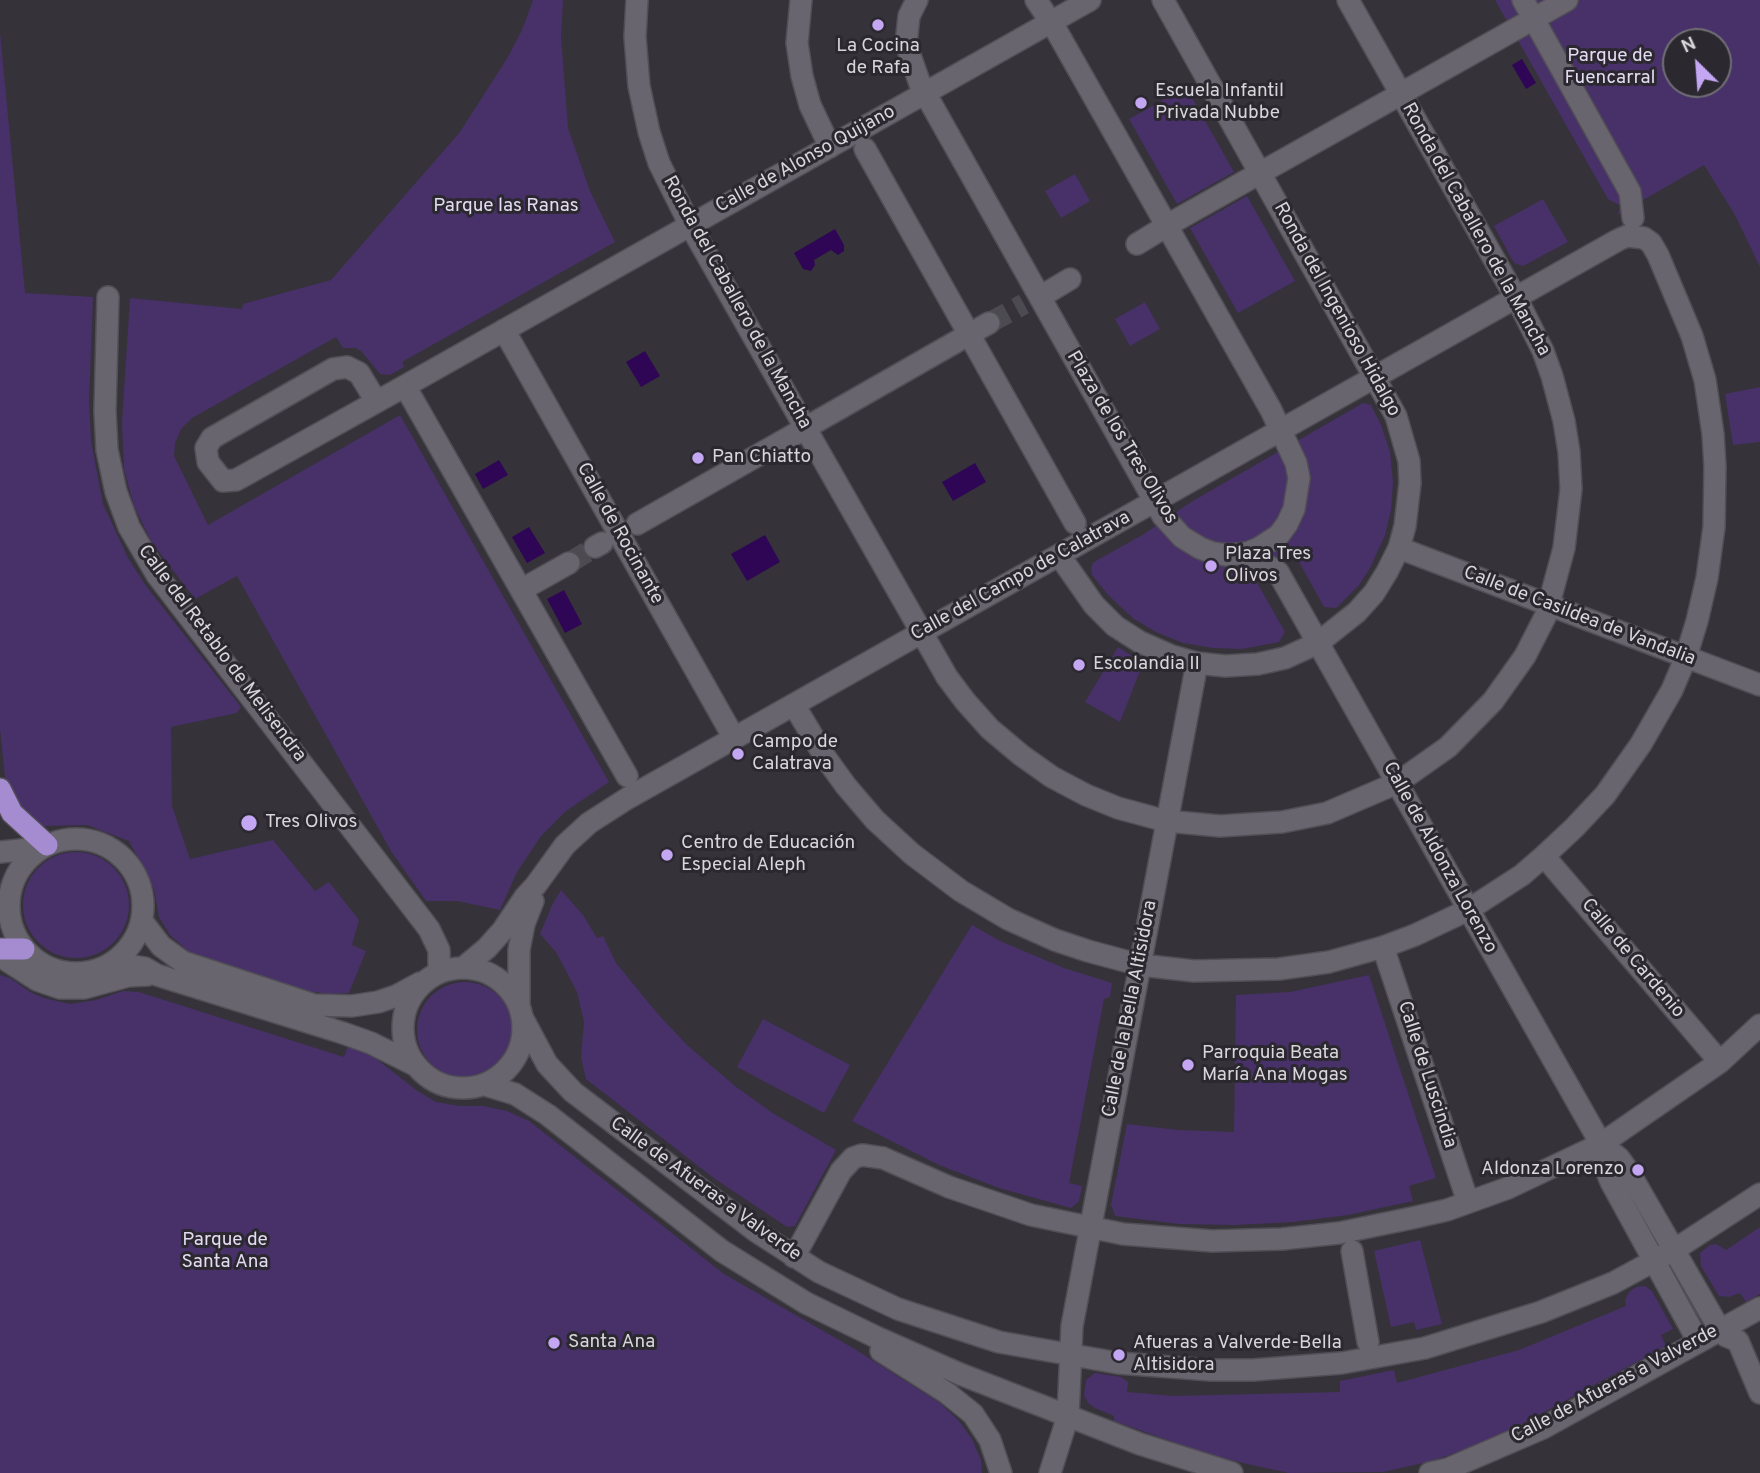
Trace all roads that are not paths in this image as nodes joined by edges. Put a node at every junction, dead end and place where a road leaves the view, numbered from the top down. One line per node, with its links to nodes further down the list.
1 (637, 0): 14 (street, Ronda del Caballero de la Mancha)
2 (801, 0): 12 (street)
3 (917, 0): 11 (street, Plaza de los Tres Olivos)
4 (1036, 0): 10 (street)
5 (1090, 0): 10 (street, Calle de Alonso Quijano)
6 (1163, 0): 24 (street, Ronda del Ingenioso Hidalgo)
7 (1348, 0): 19 (street, Ronda del Caballero de la Mancha)
8 (1567, 0): 9 (street)
9 (1529, 9): 15 (street); 16 (street)
10 (1051, 22): 11 (street, Calle de Alonso Quijano); 27 (street)
11 (925, 93): 12 (street, Calle de Alonso Quijano); 28 (street, Plaza de los Tres Olivos)
12 (830, 147): 14 (street, Calle de Alonso Quijano)
13 (865, 149): 23 (street)
14 (690, 225): 22 (street, Calle de Alonso Quijano); 39 (street, Ronda del Caballero de la Mancha)
15 (1635, 227): 19 (street, Calle del Campo de Calatrava); 41 (street)
16 (1137, 244)
17 (1070, 279): 20 (street)
18 (108, 297): 64 (street, Calle del Retablo de Melisendra)
19 (1516, 298): 24 (street, Calle del Campo de Calatrava); 38 (street, Ronda del Caballero de la Mancha)
20 (1034, 299)
21 (989, 323): 23 (street)
22 (504, 330): 25 (street, Calle de Alonso Quijano); 45 (street, Calle de Rocinante)
23 (969, 334): 29 (street); 30 (street)
24 (1375, 376): 27 (street, Calle del Campo de Calatrava); 32 (street, Ronda del Ingenioso Hidalgo)
25 (405, 386): 26 (street, Calle de Alonso Quijano); 37 (street)
26 (376, 401): 26 (street, Calle de Alonso Quijano)
27 (1281, 429): 28 (street, Calle del Campo de Calatrava); 31 (street)
28 (1154, 501): 33 (street, Plaza de los Tres Olivos); 34 (street, Calle del Campo de Calatrava)
29 (1076, 523)
30 (637, 524)
31 (1279, 535): 33 (street); 36 (street)
32 (1399, 548): 38 (street, Calle de Casildea de Vandalia); 40 (street, Ronda del Ingenioso Hidalgo)
33 (1247, 553): 36 (street, Calle de Aldonza Lorenzo)
34 (1059, 555): 39 (street, Calle del Campo de Calatrava); 42 (street, Ronda del Ingenioso Hidalgo)
35 (569, 563): 37 (street)
36 (1278, 572): 40 (street, Calle de Aldonza Lorenzo)
37 (521, 590): 46 (street)
38 (1549, 606): 41 (street, Calle de Casildea de Vandalia); 47 (street, Ronda del Caballero de la Mancha)
39 (920, 633): 44 (street, Calle del Campo de Calatrava); 49 (street, Ronda del Caballero de la Mancha)
40 (1318, 643): 42 (street, Ronda del Ingenioso Hidalgo); 47 (street, Calle de Aldonza Lorenzo)
41 (1686, 657): 43 (street, Calle de Casildea de Vandalia); 52 (street)
42 (1197, 663): 49 (street, Calle de la Bella Altisidora)
43 (1760, 685)
44 (794, 705): 45 (street, Calle del Campo de Calatrava); 62 (street)
45 (734, 738): 53 (street, Calle del Campo de Calatrava)
46 (627, 776)
47 (1397, 783): 49 (street, Ronda del Caballero de la Mancha); 55 (street, Calle de Aldonza Lorenzo)
48 (0, 789): 50 (highway)
49 (1166, 821): 62 (street, Calle de la Bella Altisidora)
50 (43, 846): 51 (street); 54 (street); 56 (street)
51 (0, 852)
52 (1545, 856): 55 (street); 68 (street, Calle de Cardenio)
53 (536, 886): 63 (street, Calle del Campo de Calatrava); 66 (street, Calle del Campo de Calatrava)
54 (4, 891): 59 (street)
55 (1468, 909): 57 (street); 71 (street, Calle de Aldonza Lorenzo)
56 (142, 921): 61 (street); 64 (street)
57 (1383, 947): 62 (street); 73 (street, Calle de Luscindia)
58 (0, 949): 59 (highway)
59 (24, 949): 61 (street)
60 (0, 956): 65 (street)
61 (112, 963): 65 (street)
62 (1140, 965): 74 (street, Calle de la Bella Altisidora)
63 (463, 968): 64 (street); 66 (street)
64 (435, 974): 69 (street)
65 (157, 975): 69 (street)
66 (521, 1013): 70 (street); 77 (street, Calle de Afueras a Valverde)
67 (1760, 1025): 68 (street)
68 (1720, 1062): 71 (street)
69 (415, 1065): 70 (street)
70 (485, 1085): 79 (street, Calle de Afueras a Valverde)
71 (1601, 1144): 73 (street); 75 (street, Calle de Aldonza Lorenzo); 78 (street, Calle de Aldonza Lorenzo)
72 (1760, 1194): 75 (street, Calle de Afueras a Valverde)
73 (1468, 1202): 74 (street)
74 (1091, 1229): 77 (street); 84 (street, Calle de la Bella Altisidora)
75 (1674, 1250): 78 (street, Calle de Afueras a Valverde); 81 (street, Calle de Aldonza Lorenzo)
76 (1352, 1251): 83 (street)
77 (794, 1257): 84 (street, Calle de Afueras a Valverde)
78 (1654, 1261): 82 (street, Calle de Aldonza Lorenzo); 84 (street, Calle de Afueras a Valverde)
79 (806, 1303): 86 (street, Calle de Afueras a Valverde); 88 (street)
80 (1760, 1308): 81 (street, Calle de Afueras a Valverde)
81 (1720, 1330): 82 (street, Calle de Afueras a Valverde); 85 (street, Calle de Aldonza Lorenzo)
82 (1698, 1341): 87 (street, Calle de Afueras a Valverde)
83 (1368, 1342)
84 (1070, 1355): 86 (street, Calle de la Bella Altisidora)
85 (1760, 1392)
86 (1068, 1416): 89 (street, Calle de la Bella Altisidora); 90 (street, Calle de Afueras a Valverde)
87 (1446, 1472)
88 (1000, 1473)
89 (1050, 1473)
90 (1232, 1473)

